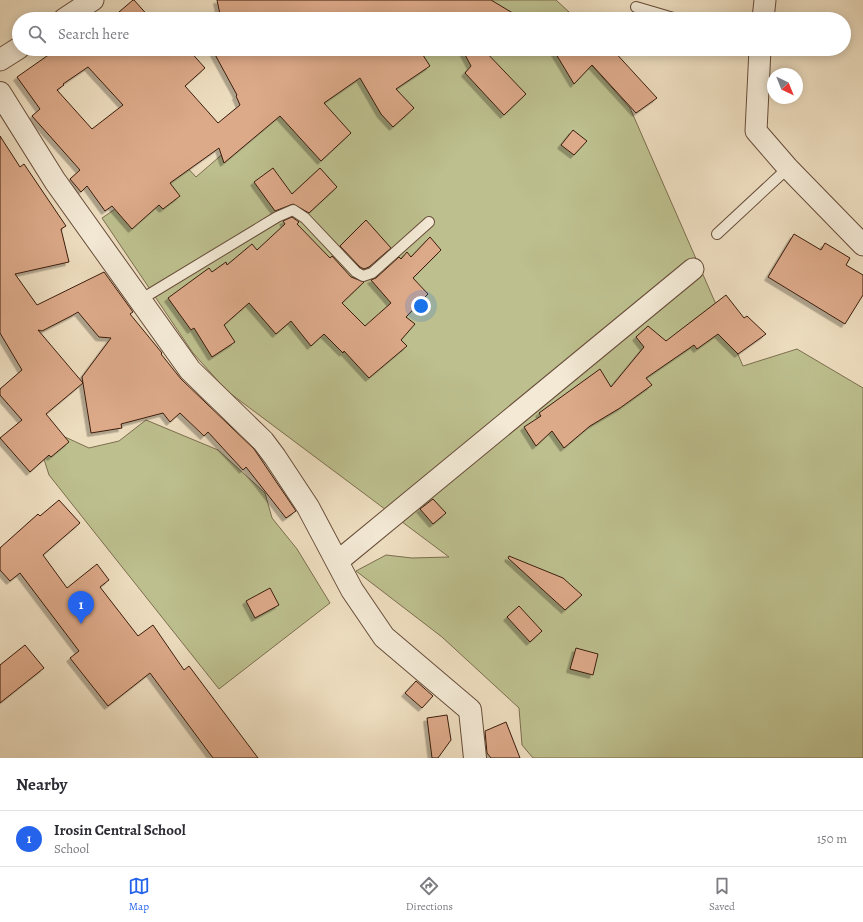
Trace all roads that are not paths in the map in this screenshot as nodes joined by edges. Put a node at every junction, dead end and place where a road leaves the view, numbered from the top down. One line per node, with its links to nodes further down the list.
1 (93, 0): 4 (street)
2 (765, 0): 6 (street)
3 (636, 7): 5 (lane)
4 (75, 12)
5 (653, 12)
6 (764, 12)
7 (12, 52): 9 (street)
8 (760, 56): 11 (street)
9 (0, 60)
10 (0, 93): 16 (street)
11 (788, 168): 13 (lane); 14 (street)
12 (429, 222): 16 (lane)
13 (717, 234)
14 (863, 244)
15 (693, 268): 17 (street)
16 (140, 300): 17 (street)
17 (337, 562): 18 (street)
18 (475, 758)

